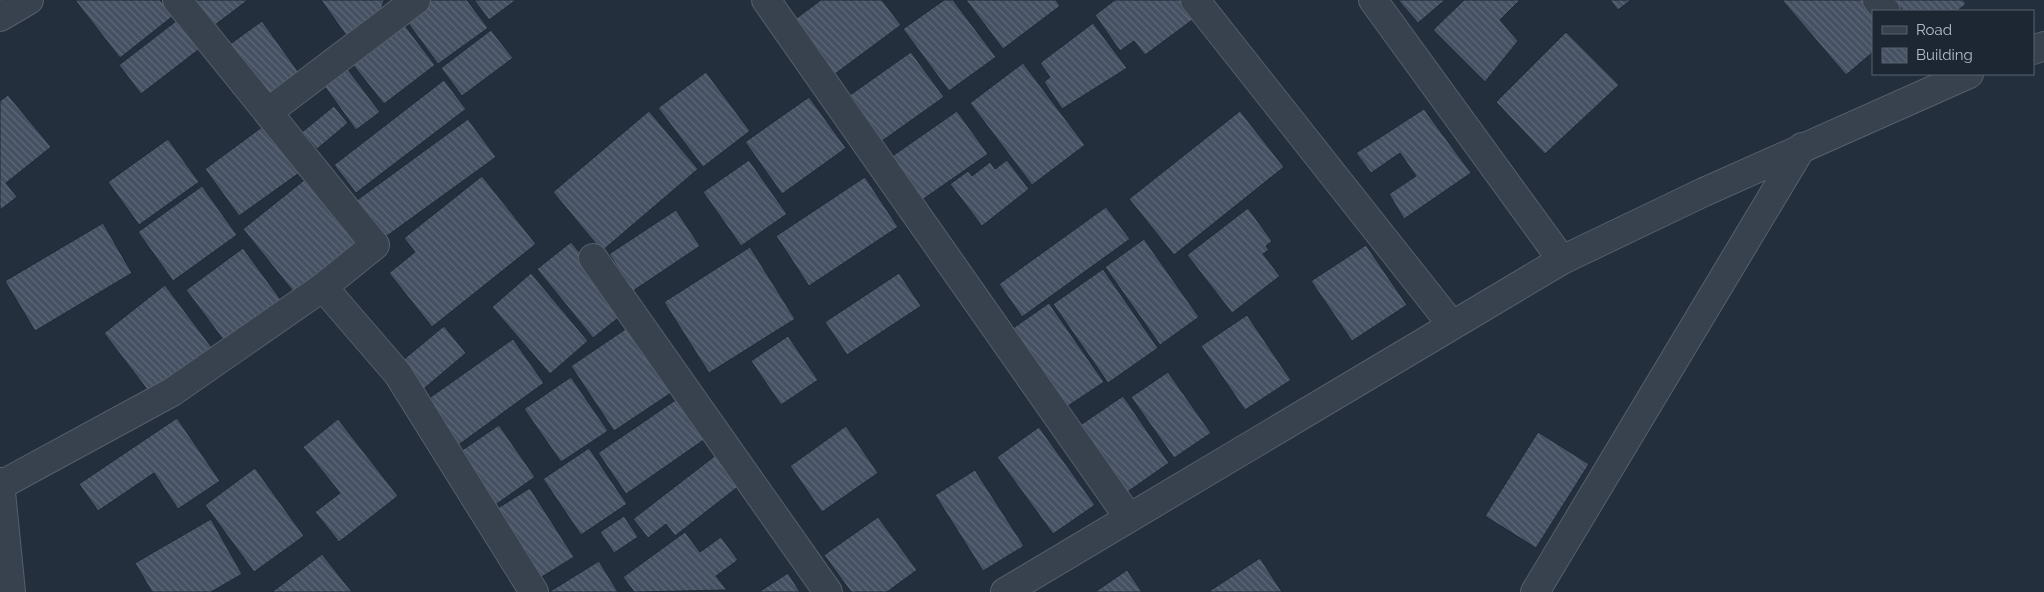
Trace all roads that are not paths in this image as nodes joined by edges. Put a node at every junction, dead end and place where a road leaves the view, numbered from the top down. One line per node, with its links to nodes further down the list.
1 (29, 0): 9 (street)
2 (177, 0): 12 (street)
3 (416, 0): 12 (street)
4 (766, 0): 19 (street)
5 (1195, 0): 17 (street)
6 (1373, 0): 15 (street)
7 (1877, 0): 8 (street)
8 (1885, 10)
9 (0, 17)
10 (1962, 75): 11 (street)
11 (1940, 78): 13 (street)
12 (268, 112): 16 (street)
13 (1802, 147): 15 (street); 24 (street)
14 (593, 258): 22 (street)
15 (1562, 260): 17 (street)
16 (323, 287): 18 (street); 21 (street)
17 (1452, 325): 19 (street)
18 (0, 484): 20 (street)
19 (1129, 518): 23 (street)
20 (11, 592)
21 (534, 592)
22 (828, 592)
23 (1005, 592)
24 (1535, 592)

